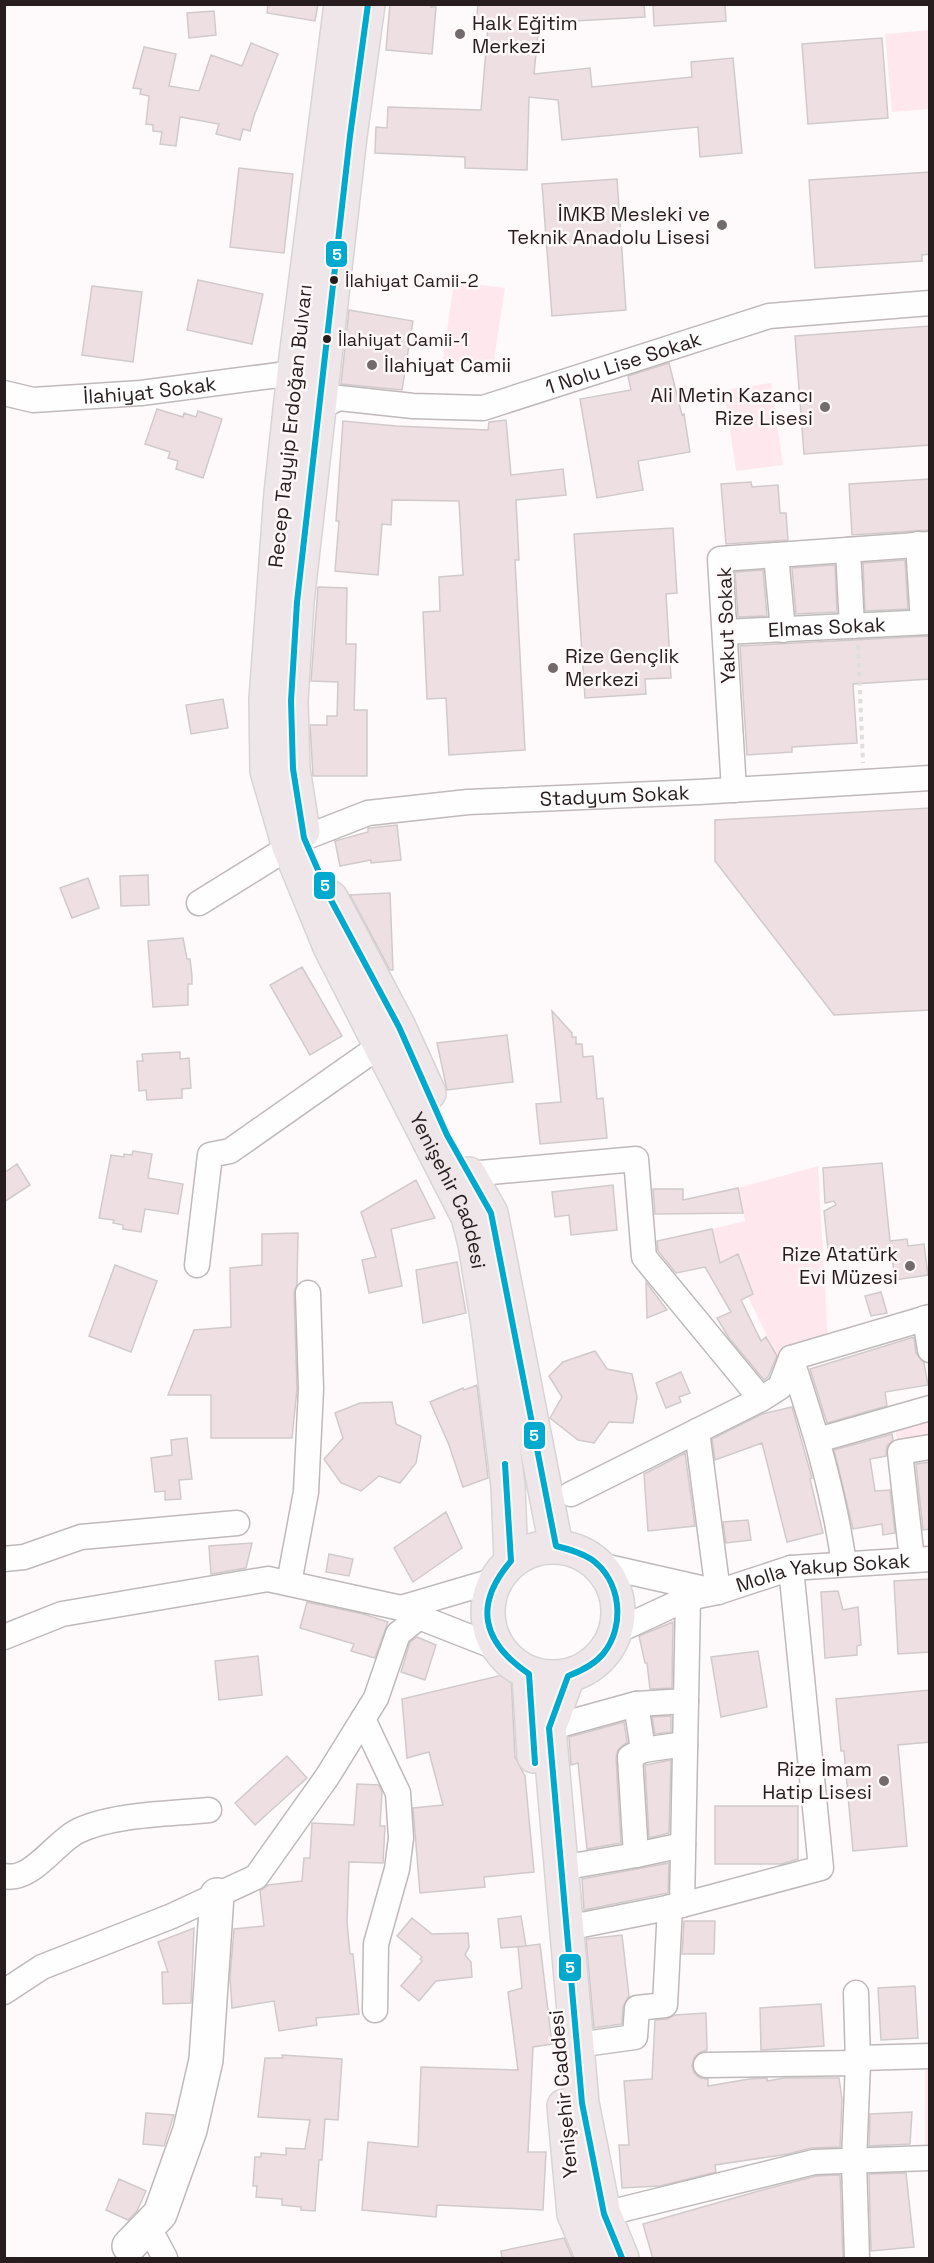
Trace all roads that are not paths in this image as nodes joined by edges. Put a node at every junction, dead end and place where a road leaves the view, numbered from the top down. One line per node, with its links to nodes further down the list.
1 (341, 4): 4 (main road, Recep Tayyip Erdoğan Bulvarı)
2 (368, 4): 6 (main road, Recep Tayyip Erdoğan Bulvarı)
3 (930, 303): 6 (street, 1 Nolu Lise Sokak)
4 (294, 373): 5 (street, İlahiyat Sokak); 16 (main road, Recep Tayyip Erdoğan Bulvarı)
5 (4, 393)
6 (318, 408): 16 (main road, Recep Tayyip Erdoğan Bulvarı)
7 (924, 544): 8 (street, Yakut Sokak); 10 (street)
8 (848, 550): 9 (street, Yakut Sokak); 11 (street)
9 (776, 555): 12 (street); 13 (street, Yakut Sokak)
10 (926, 622): 11 (street, Elmas Sokak)
11 (854, 626): 12 (street, Elmas Sokak)
12 (783, 630): 13 (street, Elmas Sokak)
13 (725, 632): 15 (street, Yakut Sokak)
14 (930, 778): 15 (street, Stadyum Sokak)
15 (734, 790): 16 (street, Stadyum Sokak)
16 (297, 843): 17 (street, Stadyum Sokak); 18 (main road, Yenişehir Caddesi); 19 (main road, Yenişehir Caddesi)
17 (199, 903)
18 (381, 1045): 20 (street); 38 (main road, Yenişehir Caddesi)
19 (469, 1174): 25 (street); 32 (main road, Yenişehir Caddesi)
20 (197, 1265)
21 (308, 1293): 39 (street)
22 (927, 1318): 23 (street); 24 (street)
23 (930, 1350)
24 (791, 1358): 25 (street); 28 (street)
25 (761, 1399): 27 (street)
26 (930, 1408): 28 (street)
27 (697, 1431): 30 (street); 40 (street)
28 (818, 1440): 35 (street)
29 (930, 1448): 34 (street)
30 (571, 1494)
31 (237, 1523): 33 (street)
32 (556, 1546): 36 (main road); 38 (main road)
33 (4, 1559)
34 (921, 1560): 35 (street, Molla Yakup Sokak)
35 (844, 1564): 37 (street, Molla Yakup Sokak)
36 (599, 1565): 40 (street, Molla Yakup Sokak); 43 (main road)
37 (791, 1568): 40 (street, Molla Yakup Sokak); 60 (street)
38 (503, 1570): 42 (street); 45 (main road)
39 (289, 1583): 42 (street); 44 (street)
40 (718, 1592): 41 (street, Molla Yakup Sokak)
41 (688, 1598): 43 (street, Molla Yakup Sokak); 48 (street)
42 (410, 1612): 45 (street); 50 (street)
43 (615, 1632): 47 (main road)
44 (4, 1637)
45 (498, 1648): 46 (main road)
46 (529, 1674): 47 (main road); 71 (main road, Yenişehir Caddesi)
47 (568, 1676): 51 (main road, Yenişehir Caddesi)
48 (686, 1701): 49 (street); 52 (street)
49 (636, 1704): 51 (street); 53 (street)
50 (363, 1719): 59 (street); 64 (street)
51 (549, 1728): 57 (main road, Yenişehir Caddesi)
52 (685, 1744): 53 (street); 55 (street)
53 (643, 1750): 56 (street)
54 (209, 1810): 58 (street)
55 (683, 1845): 56 (street); 60 (street)
56 (636, 1855): 57 (street)
57 (561, 1868): 61 (main road, Yenişehir Caddesi)
58 (4, 1876)
59 (217, 1895): 62 (street); 72 (street)
60 (676, 1906): 61 (street); 65 (street)
61 (567, 1928): 65 (main road, Yenişehir Caddesi)
62 (4, 1992)
63 (856, 1993): 67 (street)
64 (375, 2010)
65 (577, 2045): 71 (main road, Yenişehir Caddesi)
66 (930, 2056): 67 (street)
67 (858, 2060): 68 (street); 70 (street)
68 (706, 2065)
69 (930, 2158): 70 (street)
70 (854, 2161): 71 (street); 76 (street)
71 (589, 2214): 74 (main road, Yenişehir Caddesi); 75 (main road, Yenişehir Caddesi)
72 (139, 2236): 73 (street)
73 (165, 2259)
74 (593, 2259)
75 (622, 2259)
76 (856, 2259)

